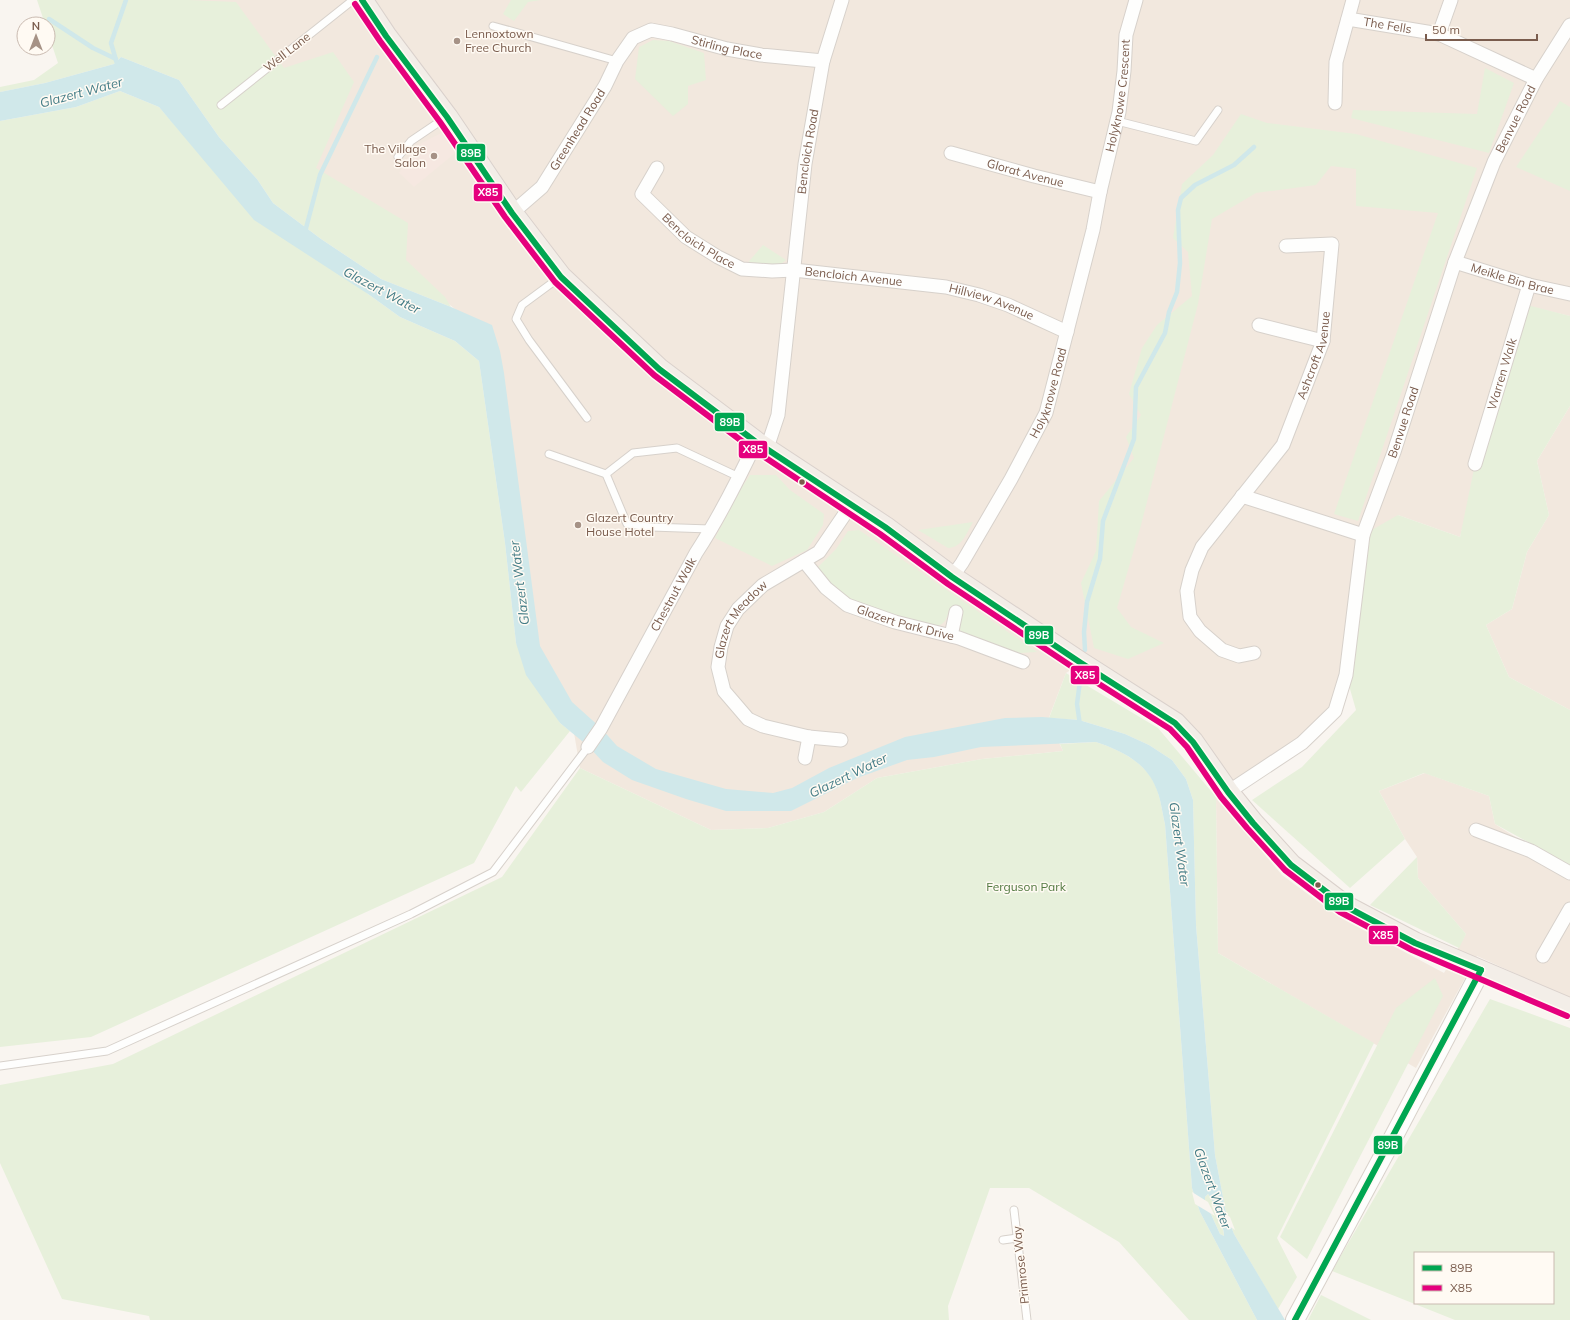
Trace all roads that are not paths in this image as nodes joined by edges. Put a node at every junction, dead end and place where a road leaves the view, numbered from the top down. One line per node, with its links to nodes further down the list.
1 (353, 0): 16 (lane, Well Lane)
2 (362, 0): 18 (main road)
3 (842, 0): 13 (street, Bencloich Road)
4 (1136, 0): 19 (street, Holyknowe Crescent)
5 (1353, 0): 7 (street, The Fells)
6 (1451, 0): 10 (street)
7 (1348, 19): 10 (street, The Fells); 15 (street, The Fells)
8 (1570, 25): 14 (street, Benvue Road)
9 (493, 26): 12 (lane)
10 (1439, 34): 14 (street, The Fells)
11 (634, 38): 12 (street, Greenhead Road); 13 (street, Stirling Place)
12 (617, 61): 24 (street, Greenhead Road)
13 (823, 61): 27 (street, Bencloich Road)
14 (1536, 79): 26 (street, Benvue Road)
15 (1334, 103)
16 (220, 105)
17 (1218, 110): 19 (lane)
18 (447, 117): 21 (lane); 24 (main road)
19 (1117, 121): 23 (street, Holyknowe Crescent)
20 (952, 153): 23 (street, Glorat Avenue)
21 (398, 157)
22 (657, 168): 27 (street, Bencloich Place)
23 (1100, 192): 33 (street, Holyknowe Road)
24 (512, 212): 28 (main road)
25 (1286, 246): 34 (street, Ashcroft Avenue)
26 (1455, 262): 30 (street, Meikle Bin Brae); 44 (street, Benvue Road)
27 (794, 270): 29 (street, Bencloich Avenue); 36 (street, Bencloich Road)
28 (561, 277): 35 (lane); 36 (main road)
29 (913, 284): 33 (street, Hillview Avenue)
30 (1529, 285): 31 (street, Meikle Bin Brae); 38 (street, Warren Walk)
31 (1570, 294)
32 (1258, 325): 34 (street)
33 (1067, 332): 46 (street, Holyknowe Road)
34 (1324, 341): 41 (street, Ashcroft Avenue)
35 (587, 418)
36 (761, 445): 40 (street, Chestnut Walk); 42 (main road)
37 (549, 454): 39 (lane)
38 (1475, 464)
39 (606, 474): 40 (lane); 43 (lane)
40 (739, 477): 43 (street, Chestnut Walk)
41 (1242, 496): 44 (street); 49 (street, Ashcroft Avenue)
42 (851, 505): 45 (street, Glazert Meadow); 46 (main road)
43 (710, 529): 53 (street, Chestnut Walk)
44 (1363, 535): 55 (street, Benvue Road)
45 (804, 561): 48 (street, Glazert Park Drive); 51 (street, Glazert Meadow)
46 (952, 577): 55 (main road)
47 (956, 612): 48 (street)
48 (951, 636): 50 (street, Glazert Park Drive)
49 (1254, 653)
50 (1023, 662)
51 (809, 737): 52 (street, Glazert Meadow); 54 (street)
52 (842, 740)
53 (588, 746): 62 (lane)
54 (805, 758)
55 (1228, 792): 60 (main road)
56 (1476, 830): 57 (street)
57 (1570, 873)
58 (1570, 908): 59 (street)
59 (1542, 956)
60 (1481, 970): 61 (main road); 67 (main road)
61 (1570, 1009)
62 (0, 1066)
63 (1014, 1210): 64 (lane, Primrose Way)
64 (1017, 1238): 65 (lane); 66 (lane, Primrose Way)
65 (1003, 1240)
66 (1027, 1320)
67 (1295, 1320)

